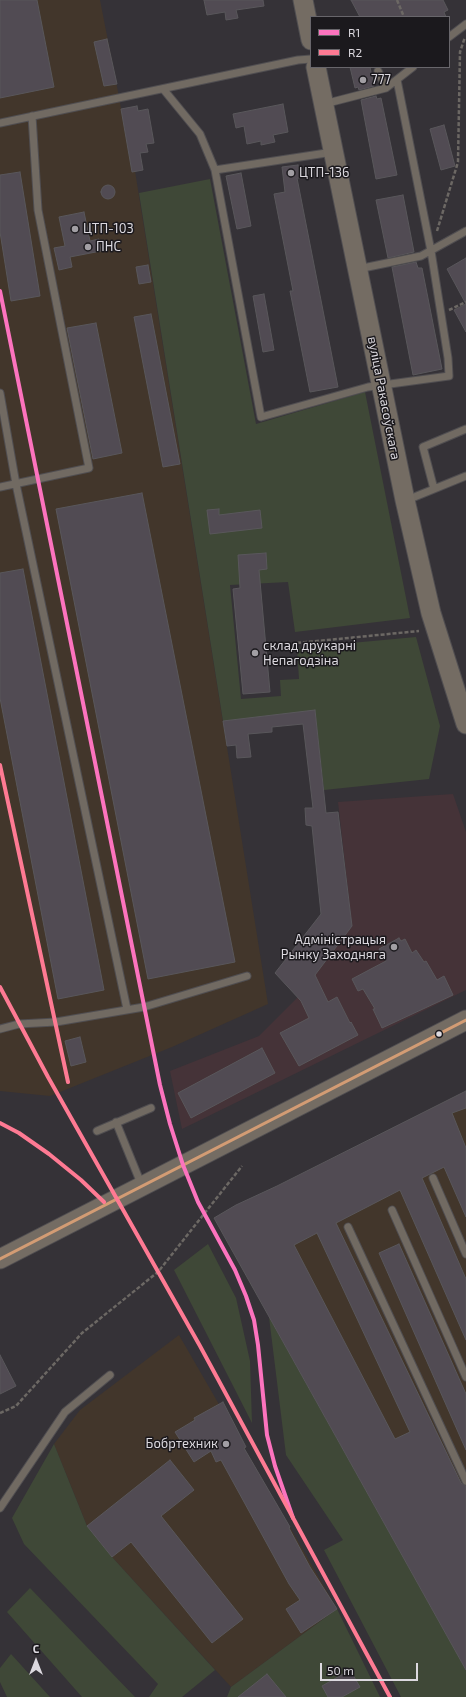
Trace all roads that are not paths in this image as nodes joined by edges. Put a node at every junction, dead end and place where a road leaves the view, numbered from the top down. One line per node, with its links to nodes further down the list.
1 (303, 0): 3 (main road)
2 (466, 24): 4 (lane)
3 (310, 35)
4 (450, 37)
5 (310, 59): 11 (lane)
6 (316, 68): 12 (main road, вуліца Ракасоўскага)
7 (412, 68): 9 (lane)
8 (378, 71): 10 (lane)
9 (398, 80): 10 (lane); 18 (lane)
10 (386, 88): 12 (lane)
11 (164, 90): 13 (lane); 16 (lane)
12 (324, 104): 15 (main road, вуліца Ракасоўскага)
13 (32, 116): 14 (lane); 24 (lane)
14 (0, 123)
15 (334, 152): 16 (lane); 19 (main road, вуліца Ракасоўскага)
16 (215, 170): 20 (lane)
17 (466, 231): 18 (lane)
18 (431, 251): 19 (lane); 20 (lane)
19 (358, 269): 20 (main road, вуліца Ракасоўскага)
20 (381, 385): 27 (main road, вуліца Ракасоўскага)
21 (0, 393): 24 (lane)
22 (466, 429): 26 (lane)
23 (466, 476): 26 (lane)
24 (16, 484): 25 (lane); 30 (lane)
25 (0, 487)
26 (434, 489): 27 (lane)
27 (404, 500): 28 (main road, вуліца Ракасоўскага)
28 (465, 717)
29 (247, 976): 30 (lane)
30 (127, 1009): 32 (lane)
31 (466, 1020): 37 (main road)
32 (0, 1029)
33 (151, 1108): 34 (lane)
34 (116, 1122): 35 (lane); 37 (lane)
35 (97, 1131)
36 (433, 1178): 40 (lane)
37 (142, 1186): 41 (main road)
38 (392, 1210): 43 (lane)
39 (348, 1228): 44 (lane)
40 (466, 1254)
41 (0, 1259)
42 (110, 1375): 45 (lane)
43 (466, 1377)
44 (466, 1481)
45 (0, 1508)

